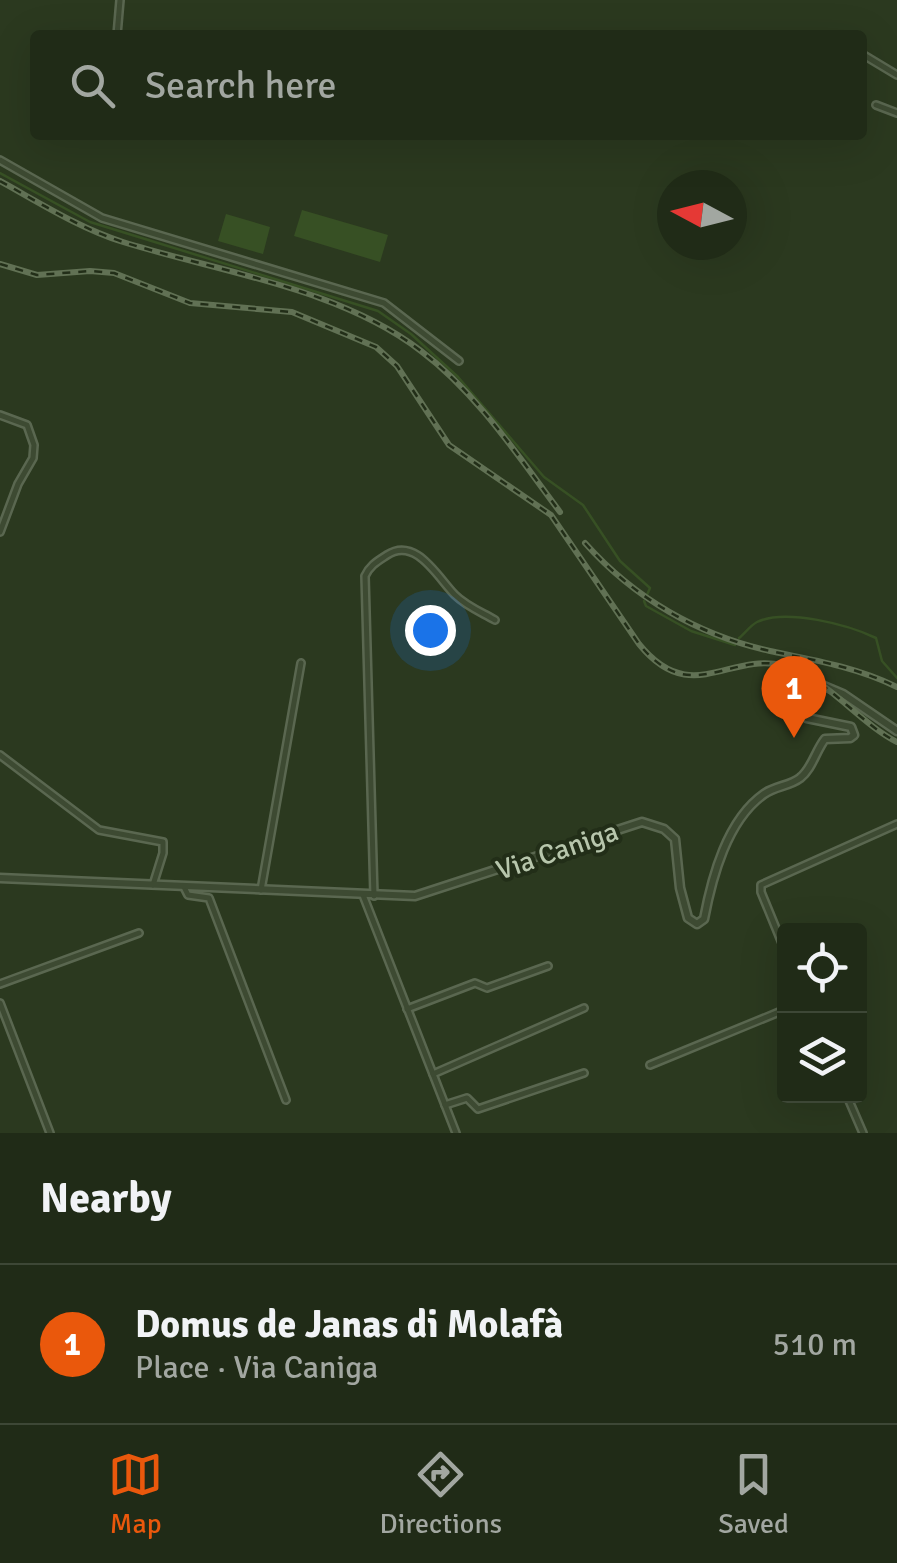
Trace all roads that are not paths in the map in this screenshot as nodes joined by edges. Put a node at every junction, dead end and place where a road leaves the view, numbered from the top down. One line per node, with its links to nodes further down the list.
1 (120, 0): 2 (street)
2 (117, 30)
3 (867, 57): 4 (street)
4 (897, 75)
5 (876, 105): 6 (street)
6 (897, 113)
7 (0, 160): 8 (street)
8 (459, 361)
9 (0, 414): 10 (street)
10 (0, 532)
11 (495, 620): 21 (street)
12 (300, 664): 19 (street)
13 (897, 732): 21 (street, Via Caniga)
14 (0, 755): 17 (street)
15 (897, 824): 22 (street)
16 (0, 878): 17 (street, Via Caniga)
17 (153, 885): 18 (street, Via Caniga)
18 (184, 886): 19 (street, Via Caniga); 33 (street)
19 (260, 890): 20 (street, Via Caniga)
20 (363, 896): 21 (street, Via Caniga); 27 (street)
21 (374, 896)
22 (777, 931)
23 (139, 933): 25 (street)
24 (548, 966): 27 (street)
25 (0, 984)
26 (0, 1003): 36 (street)
27 (407, 1008): 32 (street)
28 (584, 1008): 32 (street)
29 (777, 1013): 30 (street)
30 (650, 1065)
31 (584, 1073): 35 (street)
32 (433, 1074): 35 (street)
33 (286, 1100)
34 (850, 1103): 38 (street)
35 (445, 1105): 37 (street)
36 (50, 1133)
37 (456, 1133)
38 (862, 1133)

